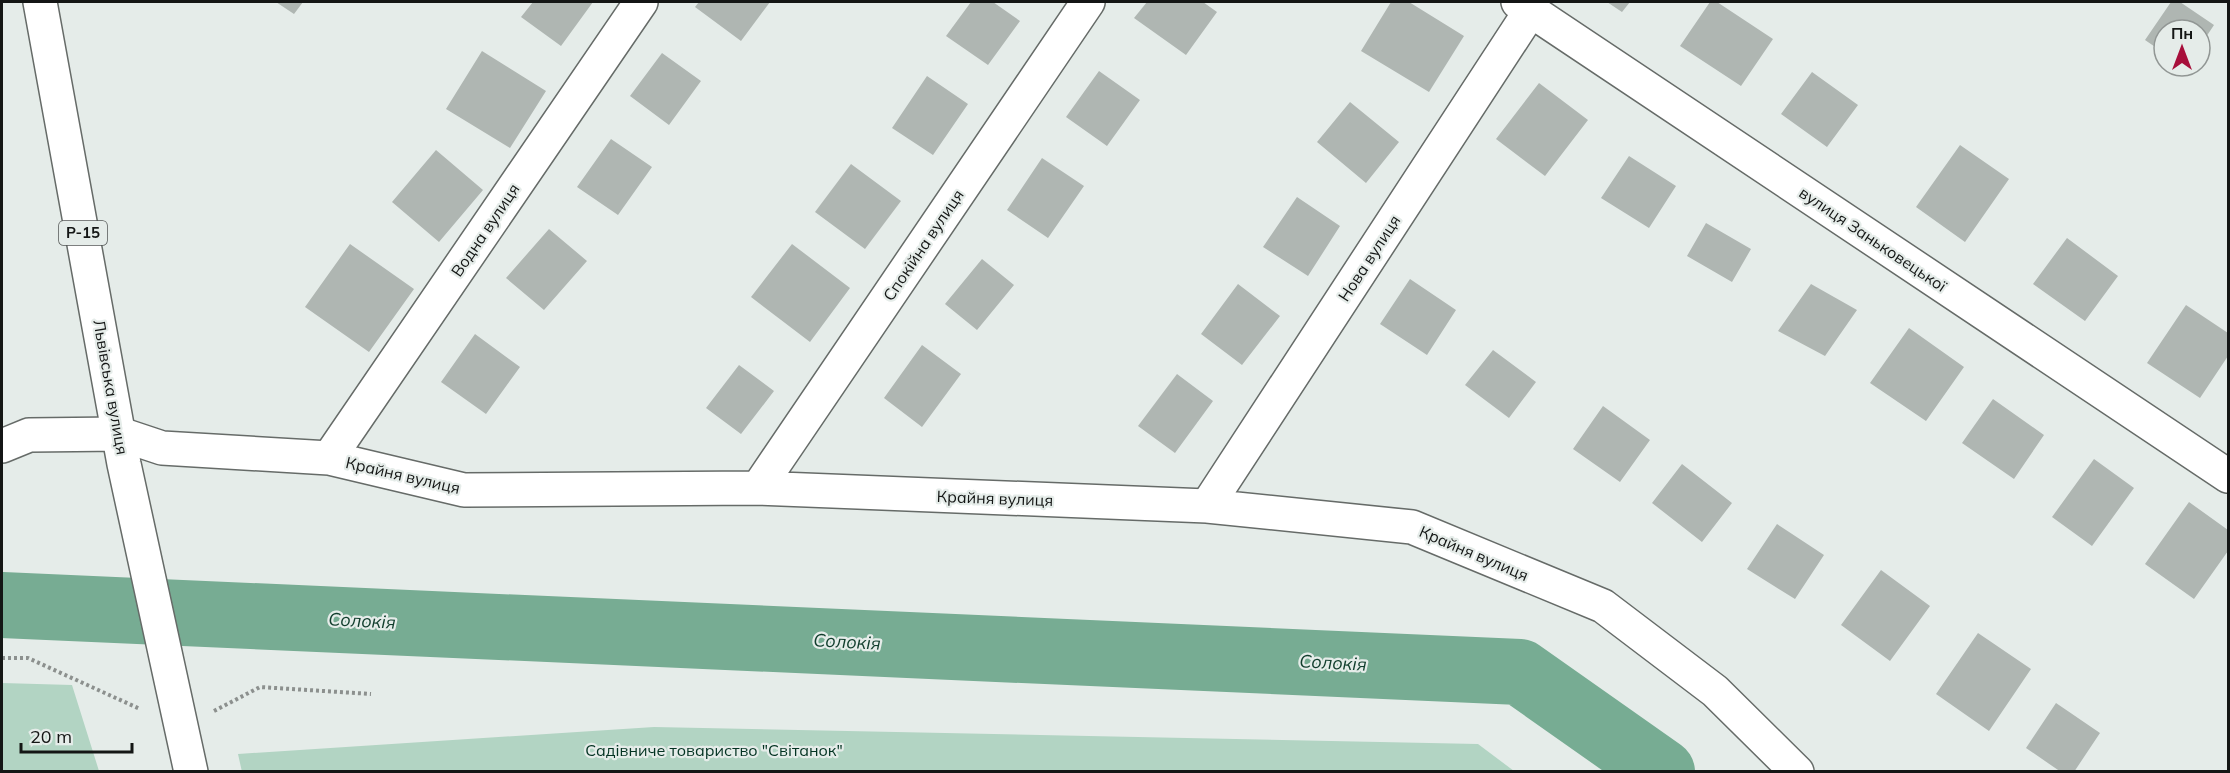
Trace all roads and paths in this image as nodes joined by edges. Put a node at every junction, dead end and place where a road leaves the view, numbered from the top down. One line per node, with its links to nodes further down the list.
1 (40, 2): 6 (street, Львівська вулиця / Р-15)
2 (640, 2): 7 (street, Водна вулиця)
3 (1088, 2): 9 (street, Спокійна вулиця)
4 (1524, 6): 8 (street, вулиця Заньковецької); 10 (street, Нова вулиця)
5 (2, 446): 6 (street, Крайня вулиця)
6 (122, 449): 7 (street, Крайня вулиця); 13 (street, Львівська вулиця / Р-15)
7 (329, 458): 9 (street, Крайня вулиця)
8 (2229, 476)
9 (758, 488): 10 (street, Крайня вулиця)
10 (1207, 506): 15 (street, Крайня вулиця)
11 (2, 658): 13 (path)
12 (371, 694): 13 (path)
13 (179, 714): 14 (street, Львівська вулиця / Р-15)
14 (192, 771)
15 (1797, 771)

